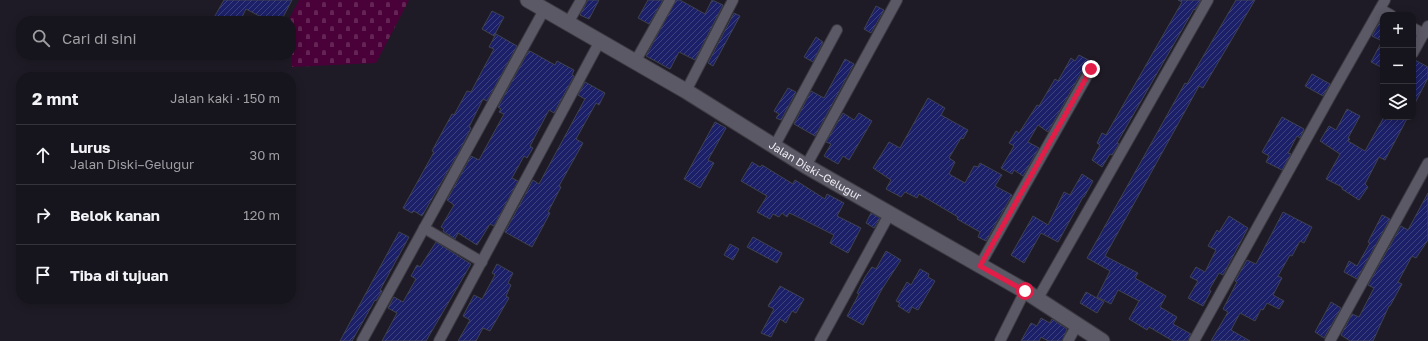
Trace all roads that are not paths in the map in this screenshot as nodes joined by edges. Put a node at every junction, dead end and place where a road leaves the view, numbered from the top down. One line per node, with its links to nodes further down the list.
1 (528, 0): 8 (main road, Jalan Diski–Gelugur)
2 (581, 0): 10 (street)
3 (670, 0): 16 (street)
4 (733, 0): 18 (street)
5 (897, 0): 21 (street)
6 (1208, 0): 26 (street)
7 (1382, 4): 9 (street); 34 (street)
8 (544, 10): 10 (main road, Jalan Diski–Gelugur); 23 (street)
9 (1389, 12)
10 (568, 23): 14 (main road, Jalan Diski–Gelugur)
11 (1416, 28): 13 (street)
12 (837, 30): 19 (street)
13 (1426, 30): 15 (street)
14 (600, 42): 16 (main road, Jalan Diski–Gelugur); 24 (street)
15 (1416, 48)
16 (635, 62): 18 (main road, Jalan Diski–Gelugur)
17 (1091, 69): 25 (street)
18 (686, 91): 19 (main road, Jalan Diski–Gelugur)
19 (775, 145): 21 (main road, Jalan Diski–Gelugur)
20 (1428, 163): 35 (street)
21 (806, 166): 22 (main road, Jalan Diski–Gelugur)
22 (890, 214): 25 (main road, Jalan Diski–Gelugur); 30 (street)
23 (424, 228): 24 (street); 28 (street)
24 (482, 262): 29 (street)
25 (980, 266): 26 (main road, Jalan Diski–Gelugur)
26 (1031, 295): 27 (main road, Jalan Diski–Gelugur); 31 (street)
27 (1077, 325): 32 (street); 33 (main road, Jalan Diski–Gelugur)
28 (362, 341)
29 (439, 341)
30 (820, 341)
31 (1000, 341)
32 (1068, 341)
33 (1102, 341)
34 (1194, 341)
35 (1330, 341)

